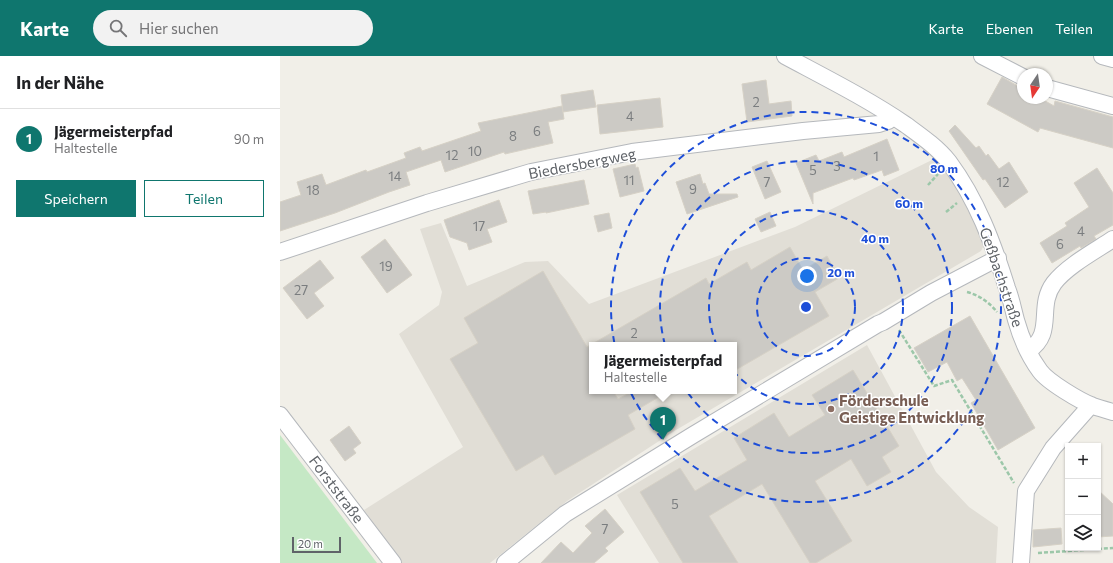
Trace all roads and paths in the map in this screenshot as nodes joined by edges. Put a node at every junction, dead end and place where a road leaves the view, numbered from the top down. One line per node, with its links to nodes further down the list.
1 (785, 56): 8 (street, Geßbachstraße)
2 (982, 56): 5 (street)
3 (1102, 56): 4 (street)
4 (1113, 59)
5 (1017, 74)
6 (1053, 90): 7 (street)
7 (1113, 106)
8 (893, 117): 10 (street, Biedersbergweg); 11 (street, Geßbachstraße)
9 (1113, 240): 15 (street, Geßbachstraße)
10 (280, 252)
11 (998, 258): 12 (street); 15 (street, Geßbachstraße)
12 (943, 288): 13 (path); 14 (street)
13 (999, 315)
14 (891, 318): 19 (path); 23 (street)
15 (1028, 351): 16 (street, Geßbachstraße)
16 (1091, 405): 17 (street, Geßbachstraße); 21 (street)
17 (1113, 412)
18 (280, 415): 22 (street, Forststraße)
19 (1014, 483)
20 (1113, 548): 21 (path)
21 (1021, 559)
22 (393, 563)
23 (505, 563)

